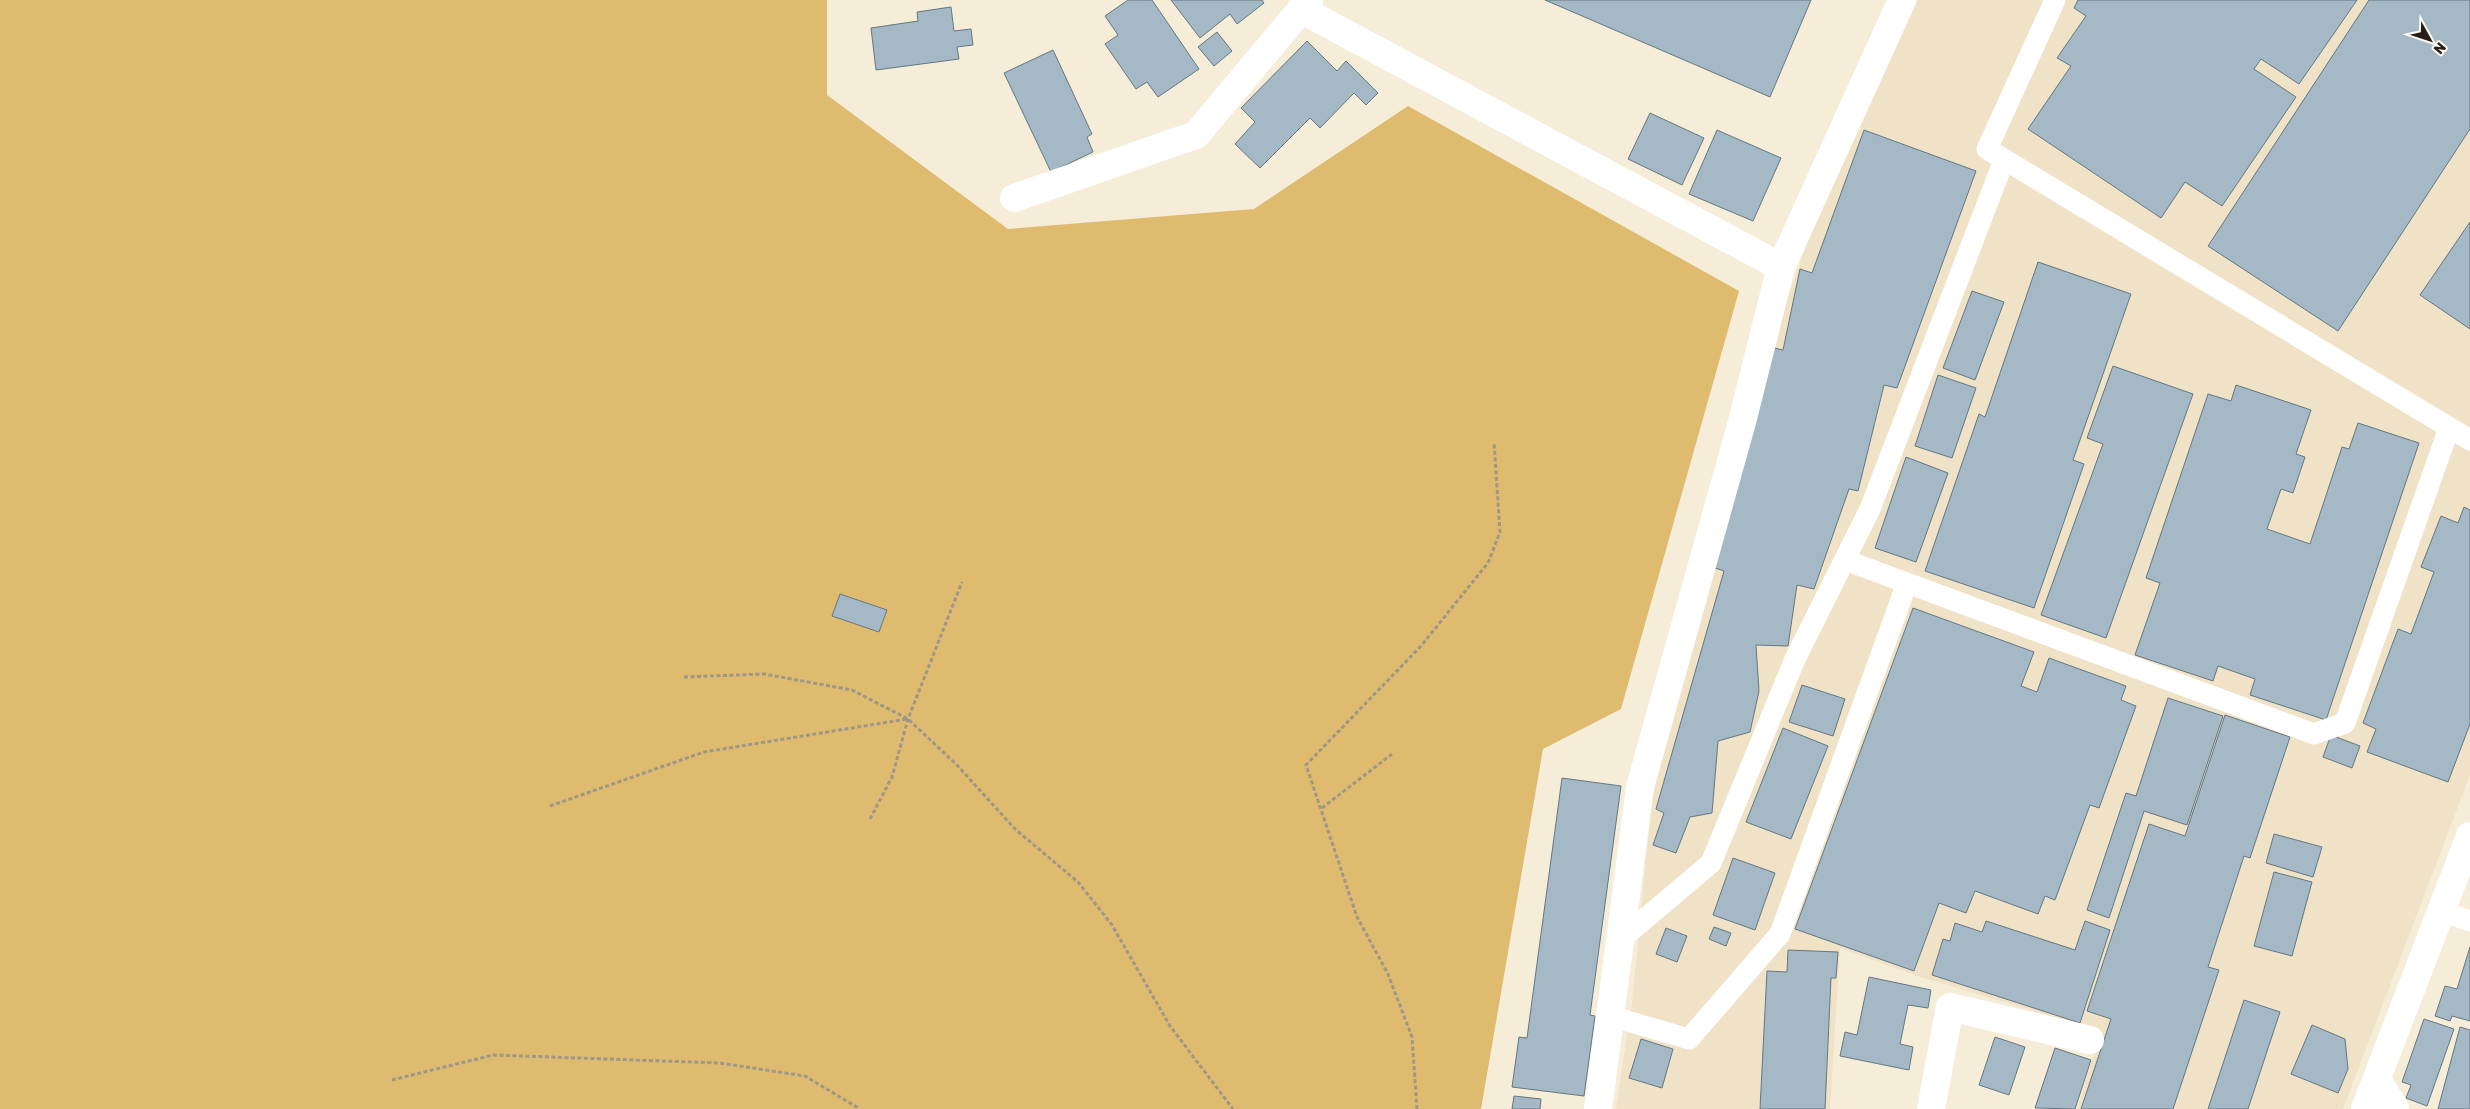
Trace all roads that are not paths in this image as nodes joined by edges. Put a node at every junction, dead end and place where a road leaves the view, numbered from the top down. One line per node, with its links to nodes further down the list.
1 (1902, 0): 6 (street)
2 (2054, 0): 4 (lane)
3 (1306, 5): 5 (street); 6 (street)
4 (2004, 160): 7 (lane); 9 (lane)
5 (1014, 198)
6 (1781, 267): 14 (street)
7 (2448, 428): 8 (lane); 10 (lane)
8 (2470, 440)
9 (1845, 560): 10 (lane); 14 (lane)
10 (1907, 583): 15 (lane)
11 (2470, 836): 12 (street)
12 (2441, 911): 13 (lane); 17 (street)
13 (2470, 921)
14 (1620, 940): 15 (street)
15 (1610, 1016): 18 (street)
16 (2090, 1040): 19 (street)
17 (2377, 1079): 20 (street); 21 (street)
18 (1598, 1109)
19 (1931, 1109)
20 (2366, 1109)
21 (2394, 1109)

